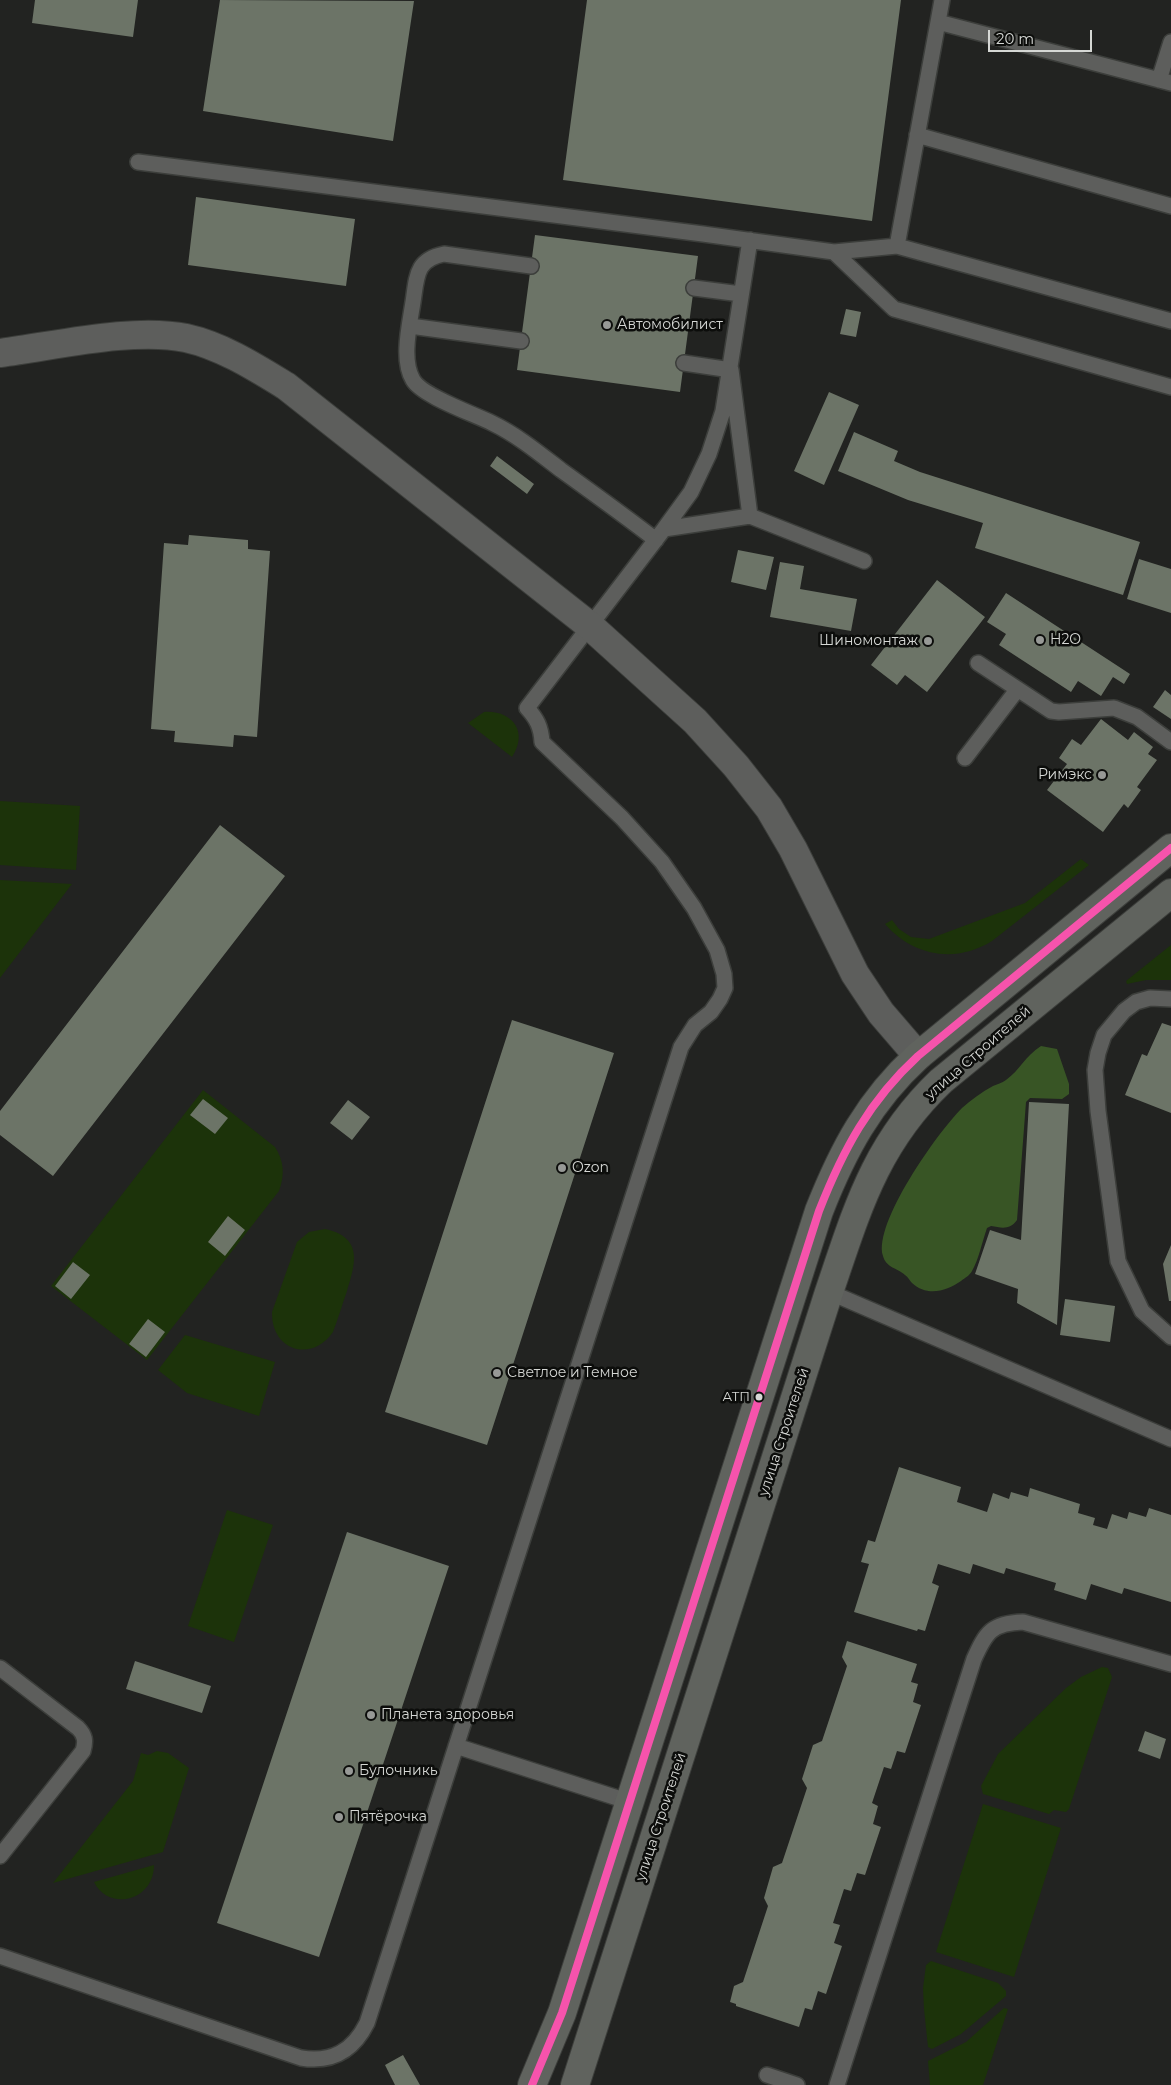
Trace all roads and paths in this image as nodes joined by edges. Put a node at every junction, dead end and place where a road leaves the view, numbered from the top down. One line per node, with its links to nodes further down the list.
1 (942, 0): 2 (lane)
2 (938, 22): 4 (lane); 5 (lane)
3 (1171, 42): 4 (lane)
4 (1165, 81)
5 (917, 135): 7 (lane); 9 (lane)
6 (138, 162): 8 (lane)
7 (1171, 206)
8 (750, 240): 10 (lane); 13 (lane)
9 (897, 246): 10 (lane); 14 (lane)
10 (834, 252): 20 (lane)
11 (531, 266): 15 (lane)
12 (694, 288): 13 (lane)
13 (741, 294): 19 (lane)
14 (1171, 321)
15 (410, 326): 16 (lane); 22 (lane)
16 (521, 341)
17 (0, 353): 24 (street)
18 (684, 364): 19 (lane)
19 (730, 370): 21 (lane); 22 (lane)
20 (1171, 386)
21 (750, 516): 22 (lane); 23 (lane)
22 (660, 535): 24 (lane)
23 (864, 561)
24 (590, 626): 32 (street); 39 (lane)
25 (978, 663): 26 (lane)
26 (1017, 690): 27 (lane); 28 (lane)
27 (1171, 742)
28 (965, 758)
29 (1171, 848): 32 (main road)
30 (1171, 893): 33 (main road, улица Строителей)
31 (1171, 999): 35 (lane)
32 (918, 1056): 33 (main road); 40 (main road)
33 (941, 1081): 34 (main road, улица Строителей)
34 (828, 1292): 36 (lane); 45 (main road, улица Строителей)
35 (1171, 1337)
36 (1171, 1440)
37 (1171, 1664): 47 (lane)
38 (0, 1668): 41 (lane)
39 (456, 1746): 40 (lane); 42 (lane)
40 (630, 1802): 44 (main road)
41 (0, 1856)
42 (0, 1956)
43 (767, 2075): 46 (lane)
44 (532, 2085)
45 (575, 2085)
46 (797, 2085)
47 (836, 2085)

